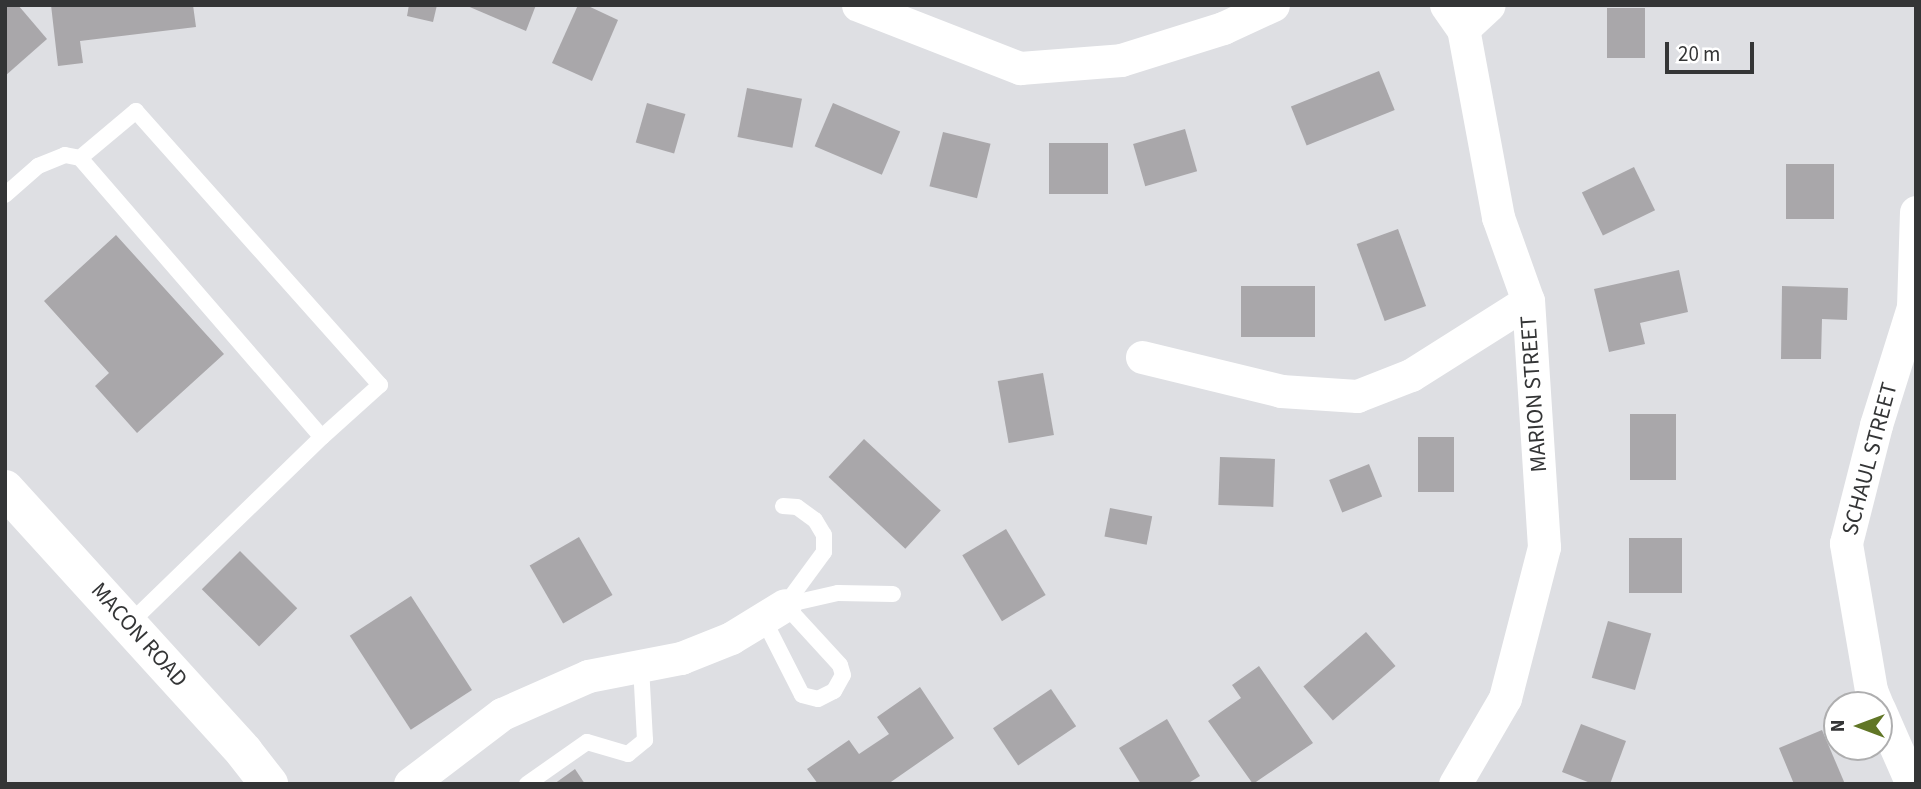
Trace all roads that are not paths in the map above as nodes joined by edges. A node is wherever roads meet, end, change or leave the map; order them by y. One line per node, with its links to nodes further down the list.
1 (1273, 5): 3 (street)
2 (1489, 5): 4 (street, MARION STREET)
3 (870, 9)
4 (1454, 17): 8 (street, MARION STREET)
5 (80, 158): 6 (lane); 10 (lane); 10 (lane)
6 (5, 195)
7 (1916, 212): 17 (street, SCHAUL STREET)
8 (1528, 301): 9 (street); 22 (street, MARION STREET)
9 (1142, 357)
10 (322, 437): 15 (lane)
11 (5, 489): 15 (main road, MACON ROAD)
12 (783, 506): 14 (lane)
13 (893, 594): 14 (lane)
14 (774, 611): 14 (lane); 16 (street)
15 (129, 624): 19 (main road, MACON ROAD)
16 (641, 665): 20 (street); 21 (lane)
17 (1871, 691)
18 (1893, 741): 23 (street, SCHAUL STREET)
19 (269, 784)
20 (410, 784)
21 (527, 784)
22 (1455, 784)
23 (1912, 784)

